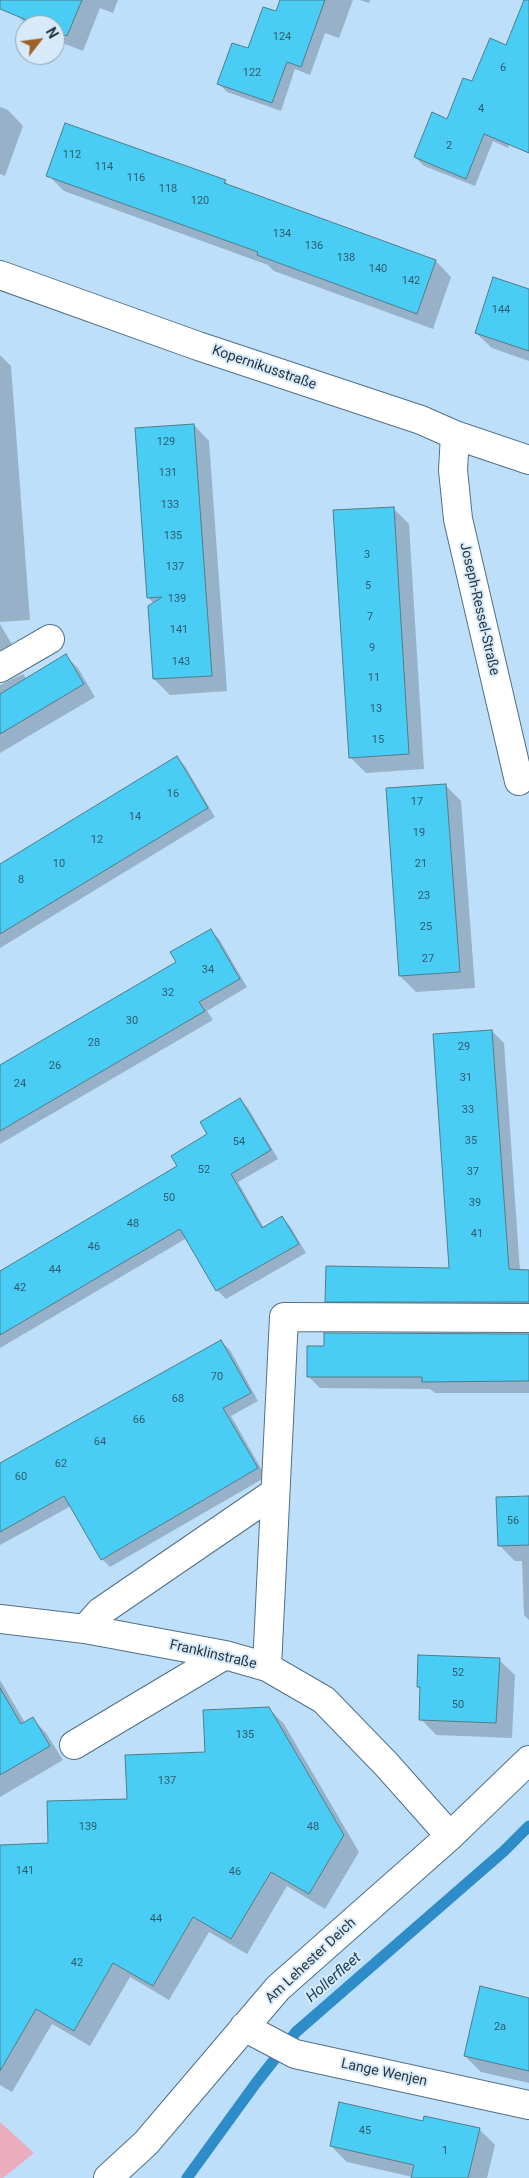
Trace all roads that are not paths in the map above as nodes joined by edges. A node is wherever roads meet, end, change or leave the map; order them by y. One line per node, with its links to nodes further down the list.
1 (0, 275): 2 (street, Kopernikusstraße)
2 (455, 435): 3 (street, Kopernikusstraße); 6 (street, Joseph-Ressel-Straße)
3 (529, 460)
4 (50, 639): 5 (street)
5 (0, 668)
6 (519, 781)
7 (529, 1318): 8 (street)
8 (274, 1493): 10 (street); 12 (street)
9 (0, 1618): 10 (street, Franklinstraße)
10 (85, 1629): 11 (street, Franklinstraße)
11 (225, 1655): 12 (street, Franklinstraße); 13 (street)
12 (266, 1667): 15 (street, Franklinstraße)
13 (74, 1745)
14 (529, 1760): 15 (street, Am Lehester Deich)
15 (450, 1836): 16 (street, Am Lehester Deich)
16 (244, 2027): 17 (street, Lange Wenjen); 18 (street, Am Lehester Deich)
17 (529, 2105)
18 (108, 2178)

